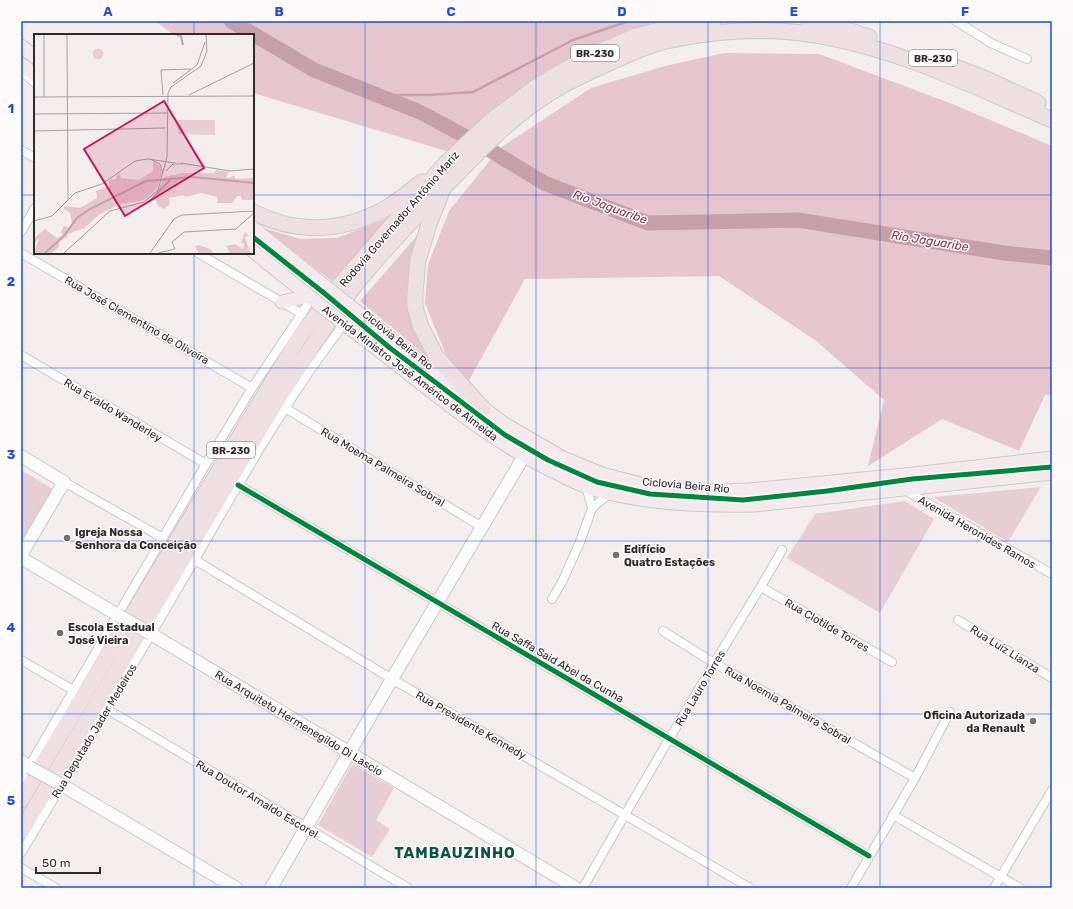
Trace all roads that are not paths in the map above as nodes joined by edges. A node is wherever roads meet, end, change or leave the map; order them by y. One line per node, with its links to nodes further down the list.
1 (714, 21): 13 (highway, Rodovia Governador Antônio Mariz / BR-230)
2 (808, 21): 11 (highway, BR-230)
3 (956, 21): 6 (street)
4 (21, 46): 5 (main road)
5 (34, 56)
6 (1027, 59)
7 (21, 64): 9 (main road)
8 (21, 71): 10 (street)
9 (34, 74)
10 (34, 82)
11 (1052, 109)
12 (1052, 120): 13 (highway, Rodovia Governador Antônio Mariz / BR-230)
13 (497, 125): 16 (highway, Rodovia Governador Antônio Mariz / BR-230); 17 (highway, Rodovia Governador Antônio Mariz / BR-230)
14 (21, 150): 15 (street)
15 (34, 157)
16 (445, 164): 19 (highway); 73 (highway, Rodovia Governador Antônio Mariz / BR-230)
17 (443, 188): 33 (highway); 77 (highway, Rodovia Governador Antônio Mariz / BR-230)
18 (34, 210): 21 (street)
19 (254, 212)
20 (254, 229): 33 (main road, Avenida Ministro José Américo de Almeida, bridge)
21 (21, 232)
22 (254, 252): 26 (main road, Avenida Ministro José Américo de Almeida)
23 (21, 253): 31 (street, Rua José Clementino de Oliveira)
24 (200, 254): 27 (street)
25 (247, 254): 26 (street)
26 (309, 298): 27 (main road); 28 (street); 29 (main road, Avenida Ministro José Américo de Almeida, bridge)
27 (282, 302): 28 (street)
28 (302, 314): 31 (street)
29 (342, 322): 32 (street, Rua Deputado Jader Medeiros); 35 (main road, Avenida Ministro José Américo de Almeida)
30 (21, 355): 37 (street, Rua Evaldo Wanderley)
31 (252, 388): 37 (street)
32 (284, 408): 40 (street, Rua Deputado Jader Medeiros); 45 (street, Rua Moema Palmeira Sobral)
33 (483, 409): 36 (main road, Avenida Ministro José Américo de Almeida)
34 (21, 456): 39 (street)
35 (524, 456): 41 (main road, Avenida Ministro José Américo de Almeida); 45 (street)
36 (1052, 458)
37 (206, 464): 46 (street)
38 (1052, 473): 42 (main road, Avenida Ministro José Américo de Almeida)
39 (64, 482): 46 (street); 48 (street)
40 (238, 485): 49 (street, Rua Deputado Jader Medeiros); 53 (street, Rua Saffa Said Abel da Cunha)
41 (586, 486): 43 (main road, Avenida Ministro José Américo de Almeida); 44 (street)
42 (903, 489): 43 (main road, Avenida Ministro José Américo de Almeida); 50 (street, Avenida Heronides Ramos)
43 (610, 493): 44 (street)
44 (592, 508): 52 (street)
45 (482, 527): 53 (street)
46 (163, 538): 54 (street)
47 (782, 550): 51 (street, Rua Lauro Torres)
48 (21, 556): 54 (street, Rua Arquiteto Hermenegildo Di Lascio)
49 (195, 560): 57 (street, Rua Deputado Jader Medeiros); 62 (street, Rua Presidente Kennedy)
50 (1052, 574)
51 (762, 587): 59 (street, Rua Clotilde Torres); 60 (street, Rua Lauro Torres)
52 (552, 600)
53 (438, 603): 62 (street); 66 (street, Rua Saffa Said Abel da Cunha)
54 (118, 615): 57 (street, Rua Arquiteto Hermenegildo Di Lascio, bridge); 63 (street)
55 (958, 620): 61 (street, Rua Luiz Lianza)
56 (663, 631): 60 (street, Rua Noemia Palmeira Sobral)
57 (151, 634): 64 (street, Rua Deputado Jader Medeiros); 67 (street, Rua Arquiteto Hermenegildo Di Lascio)
58 (21, 660): 63 (street)
59 (892, 662)
60 (714, 663): 66 (street, Rua Lauro Torres); 69 (street, Rua Noemia Palmeira Sobral)
61 (1052, 678)
62 (392, 679): 67 (street); 74 (street, Rua Presidente Kennedy)
63 (73, 690): 68 (street)
64 (107, 709): 71 (street, Rua Deputado Jader Medeiros); 76 (street, Rua Doutor Arnaldo Escorel)
65 (950, 712): 69 (street)
66 (670, 739): 74 (street, Rua Lauro Torres); 79 (street, Rua Saffa Said Abel da Cunha)
67 (349, 753): 76 (street); 86 (street, Rua Arquiteto Hermenegildo Di Lascio)
68 (25, 764): 70 (street); 71 (street, bridge)
69 (915, 778): 75 (street)
70 (21, 780)
71 (62, 785): 78 (street, Rua Deputado Jader Medeiros); 83 (street)
72 (1052, 790): 81 (street)
73 (21, 800)
74 (624, 814): 87 (street, Rua Lauro Torres); 88 (street, Rua Presidente Kennedy)
75 (893, 815): 79 (street); 81 (street)
76 (305, 827): 84 (street); 85 (street, Rua Doutor Arnaldo Escorel)
77 (21, 831)
78 (21, 853)
79 (869, 856): 89 (street)
80 (21, 868): 82 (street)
81 (1000, 877): 90 (street); 91 (street)
82 (56, 888)
83 (236, 888)
84 (271, 888)
85 (408, 888)
86 (576, 888)
87 (583, 888)
88 (750, 888)
89 (851, 888)
90 (994, 888)
91 (1020, 888)

